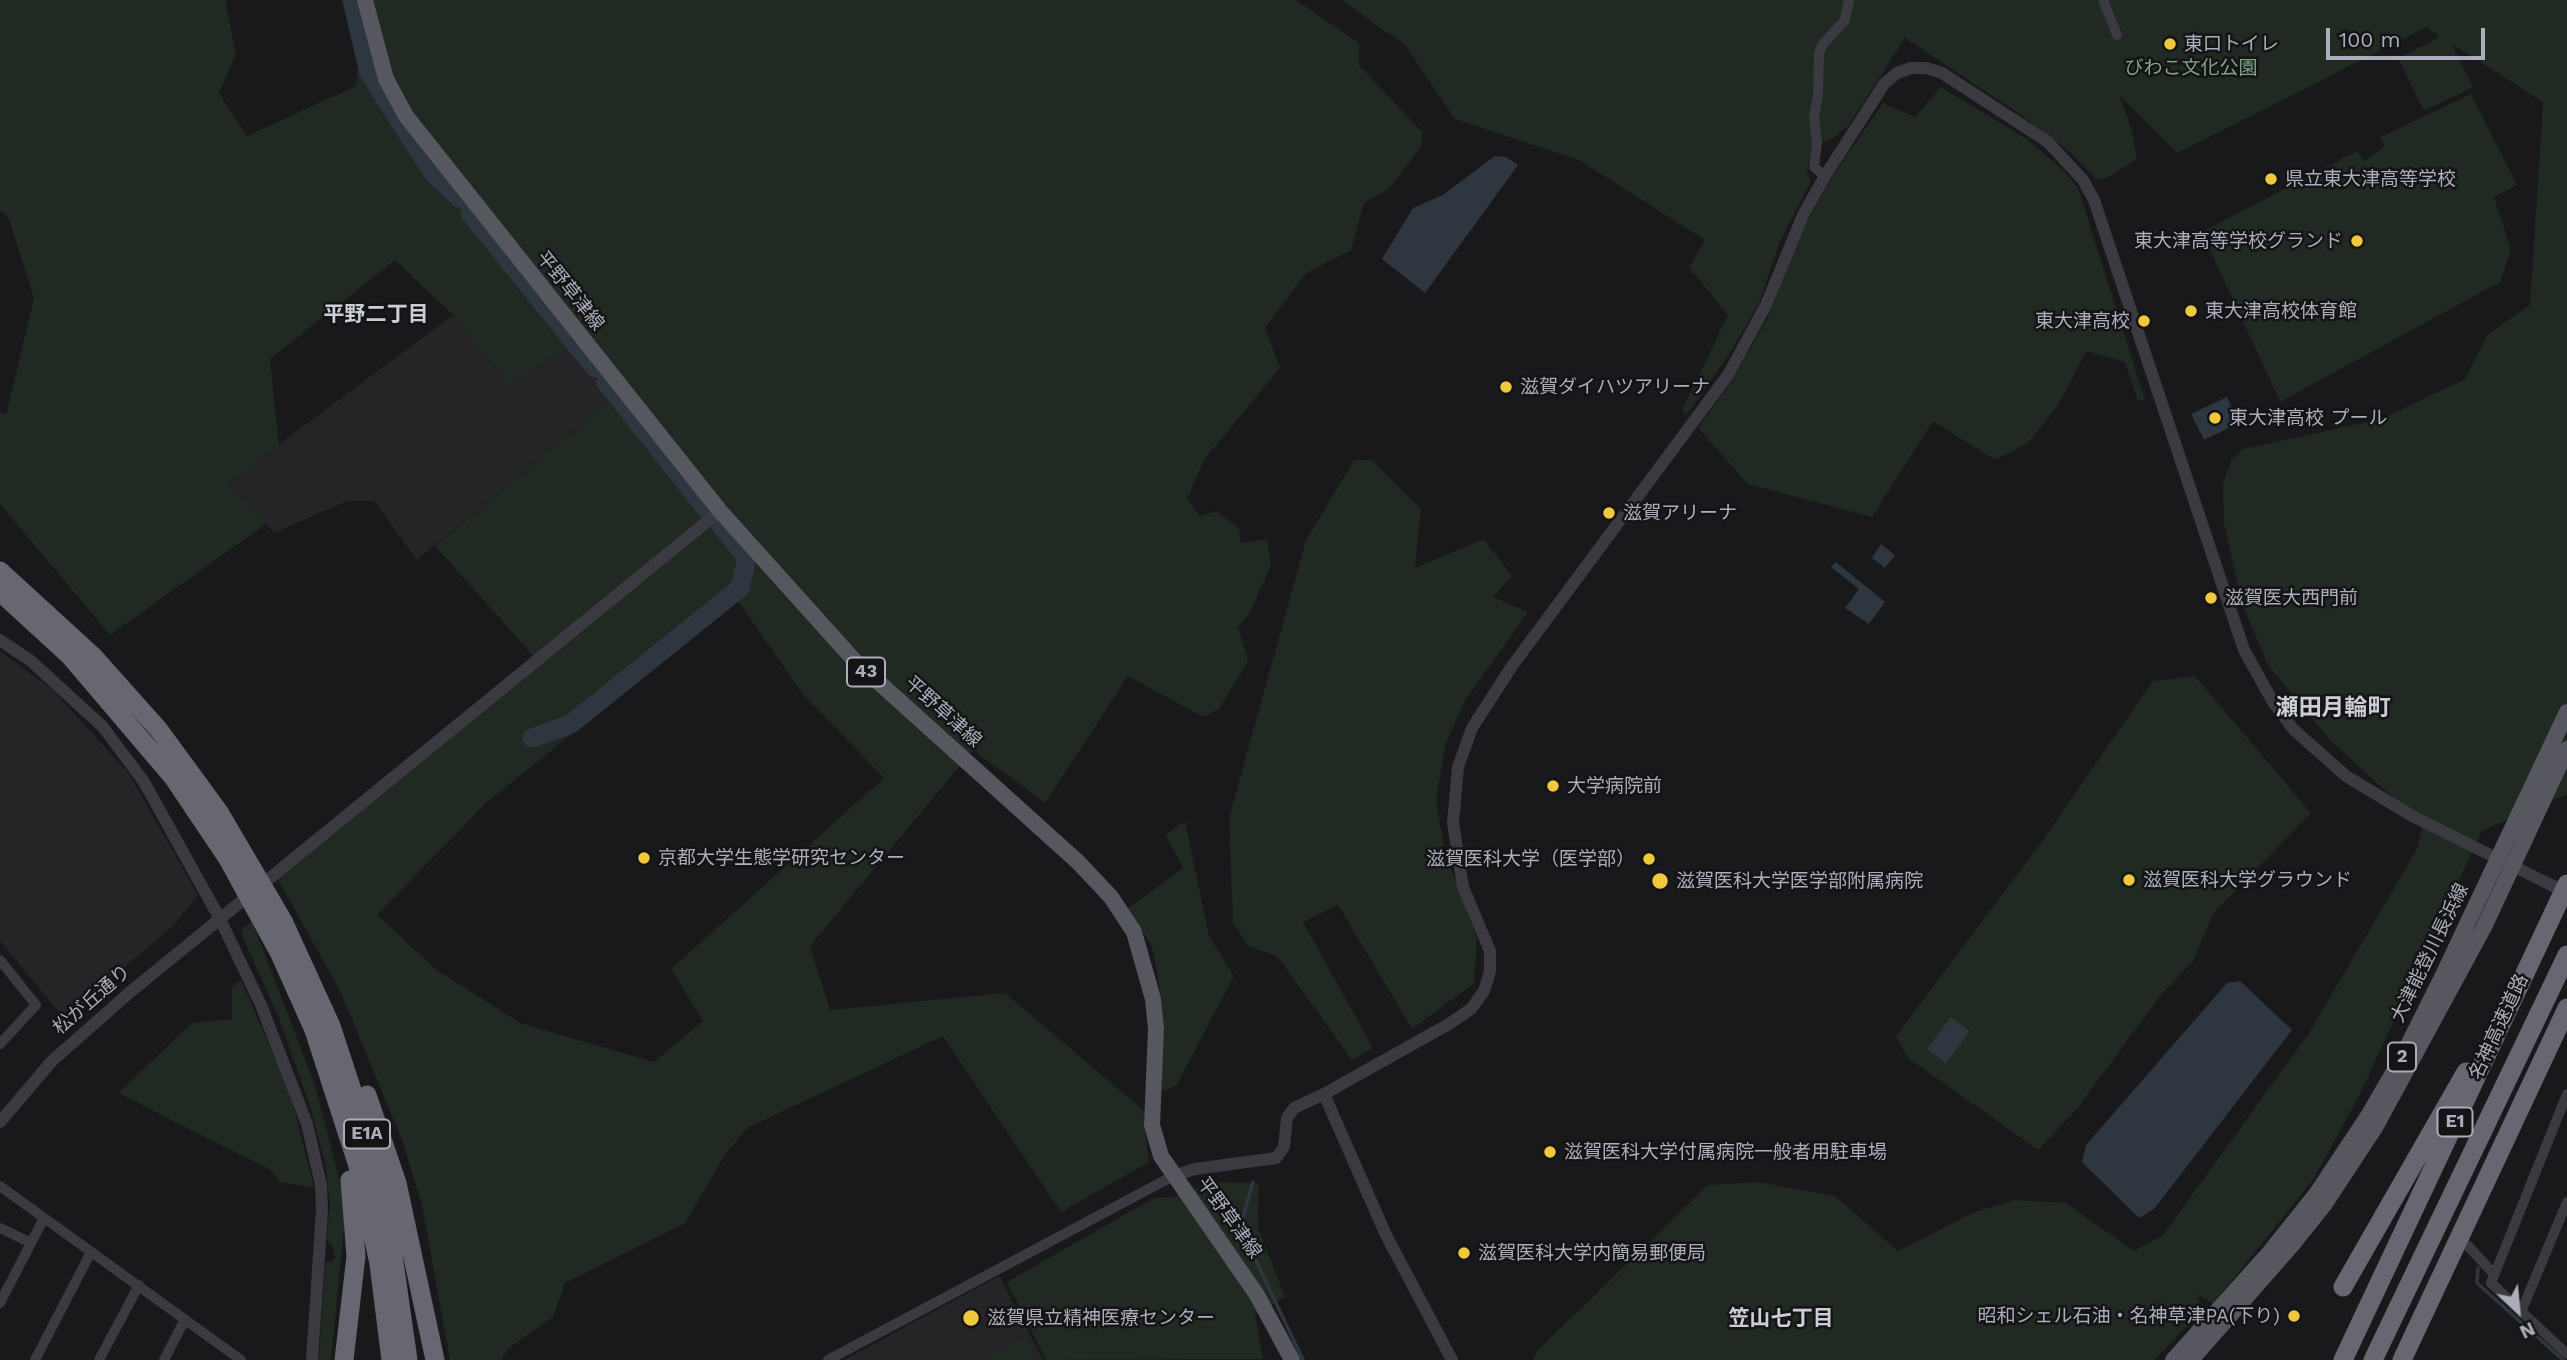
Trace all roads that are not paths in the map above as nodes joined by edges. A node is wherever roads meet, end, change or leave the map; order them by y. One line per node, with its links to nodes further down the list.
1 (365, 0): 6 (main road, 平野草津線 / 43)
2 (1849, 0): 5 (street)
3 (2103, 0): 4 (street)
4 (2117, 35)
5 (1825, 176): 13 (street); 23 (street)
6 (720, 511): 16 (street, 松が丘通り); 26 (main road, 平野草津線 / 43)
7 (0, 571): 12 (highway, E1A)
8 (0, 593): 12 (highway, E1A)
9 (0, 640): 16 (street)
10 (2567, 712): 13 (main road, 大津能登川長浜線 / 2)
11 (2567, 750): 13 (main road, 大津能登川長浜線 / 2)
12 (235, 855): 17 (highway, E1A)
13 (2506, 861): 15 (street); 53 (main road, 大津能登川長浜線 / 2); 54 (main road, 大津能登川長浜線 / 2)
14 (2567, 884): 19 (highway, 名神高速道路 / E1)
15 (2567, 893)
16 (220, 919): 25 (street, 松が丘通り); 45 (street)
17 (275, 925): 46 (highway); 47 (highway, E1A); 48 (highway, E1A); 49 (highway)
18 (2567, 955): 56 (highway, 名神高速道路 / E1)
19 (2532, 958): 36 (highway); 55 (highway, 名神高速道路 / E1)
20 (0, 960): 22 (street)
21 (2567, 1008): 57 (highway)
22 (0, 1044)
23 (1324, 1094): 26 (street); 52 (street)
24 (2567, 1094): 34 (street)
25 (0, 1122)
26 (1173, 1176): 50 (street); 51 (main road, 平野草津線 / 43)
27 (0, 1186): 29 (street)
28 (2566, 1208): 38 (street)
29 (44, 1218): 31 (street); 33 (street)
30 (0, 1228): 31 (street)
31 (31, 1243): 37 (street)
32 (2467, 1245): 34 (street)
33 (91, 1252): 35 (street); 42 (street)
34 (2494, 1274): 38 (street)
35 (138, 1285): 39 (street); 43 (street)
36 (2343, 1287)
37 (0, 1303)
38 (2521, 1312): 40 (street)
39 (186, 1319): 41 (street); 44 (street)
40 (2567, 1354)
41 (234, 1358)
42 (34, 1360)
43 (99, 1360)
44 (164, 1360)
45 (312, 1360)
46 (344, 1360)
47 (391, 1360)
48 (408, 1360)
49 (435, 1360)
50 (828, 1360)
51 (1292, 1360)
52 (1452, 1360)
53 (2173, 1360)
54 (2191, 1360)
55 (2343, 1360)
56 (2373, 1360)
57 (2402, 1360)

